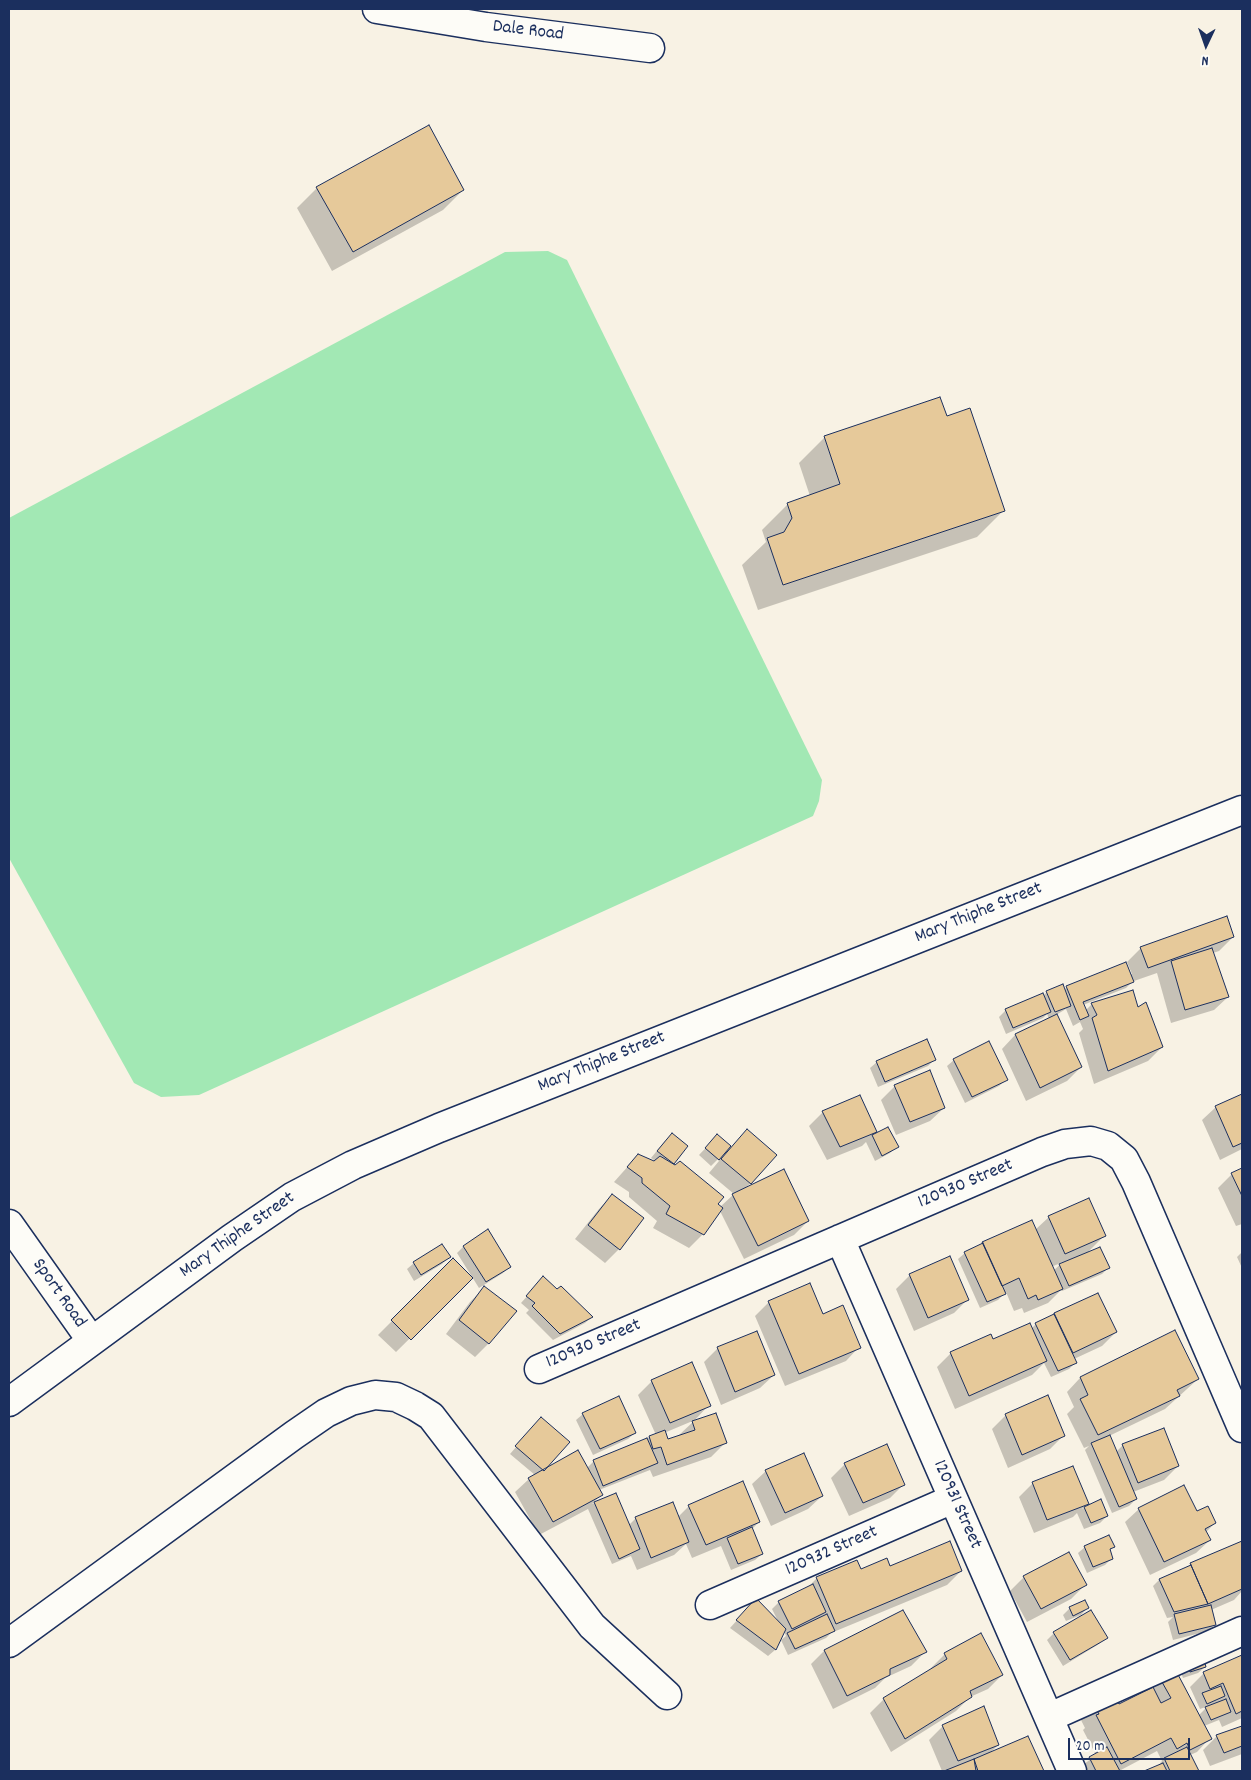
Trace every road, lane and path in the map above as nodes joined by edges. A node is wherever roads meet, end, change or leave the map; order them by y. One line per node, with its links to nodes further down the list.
1 (386, 10): 2 (street, Dale Road)
2 (650, 48)
3 (1242, 810): 6 (street, Mary Thiphe Street)
4 (9, 1224): 6 (street, Sport Road)
5 (840, 1239): 7 (street, 120930 Street); 9 (street, 120930 Street); 10 (street, 120931 Street)
6 (91, 1340): 8 (street, Mary Thiphe Street)
7 (539, 1369)
8 (9, 1402)
9 (1242, 1428)
10 (953, 1499): 11 (street, 120932 Street); 15 (street, 120931 Street)
11 (710, 1605)
12 (1242, 1631): 15 (street)
13 (9, 1643): 14 (street)
14 (667, 1695)
15 (1050, 1717): 16 (street, 120931 Street)
16 (1072, 1771)

